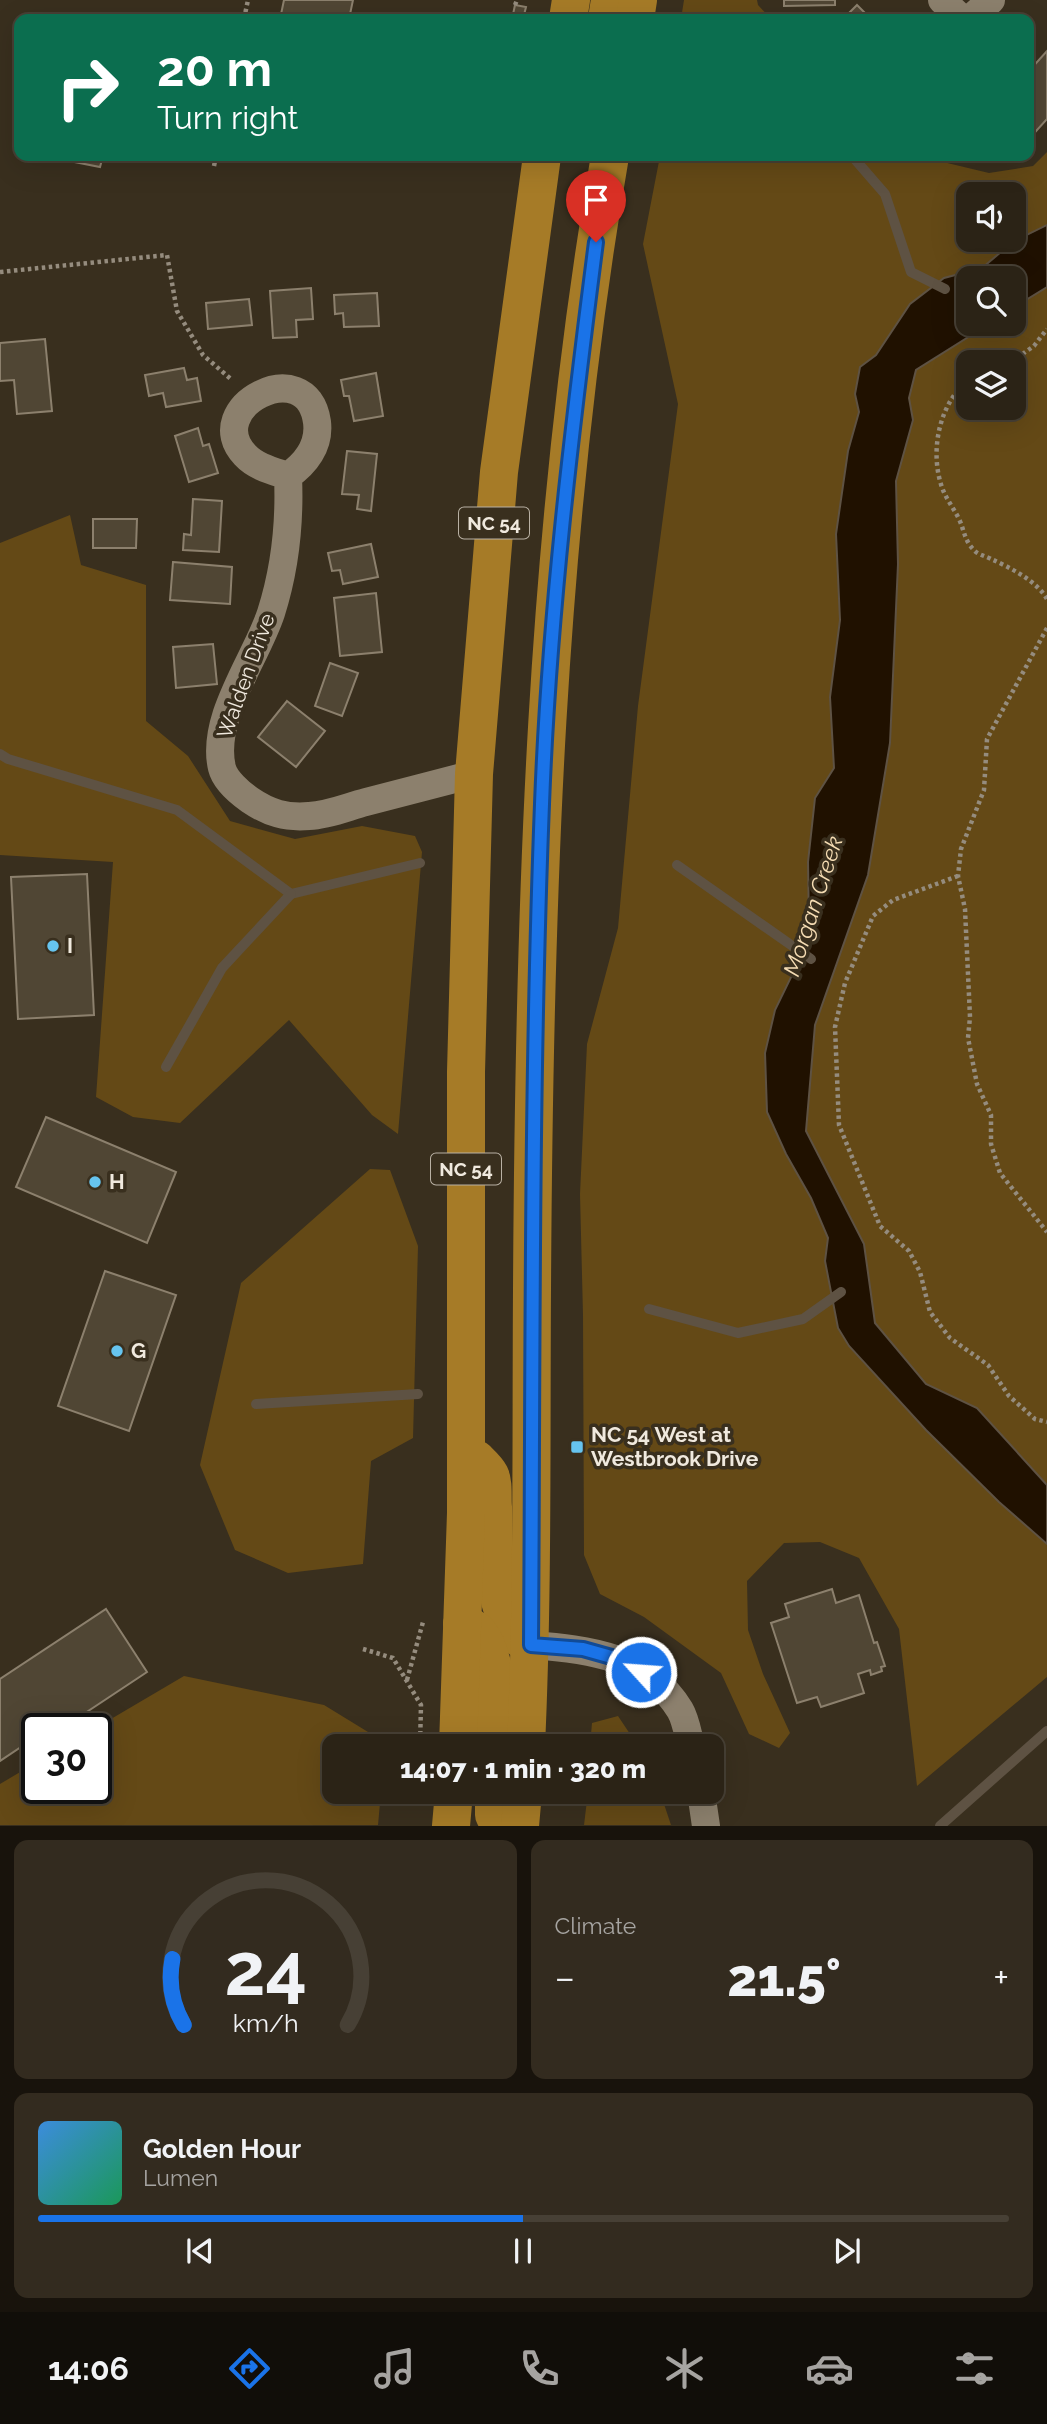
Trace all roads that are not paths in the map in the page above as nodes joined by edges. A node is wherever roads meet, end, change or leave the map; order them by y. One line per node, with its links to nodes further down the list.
1 (942, 0): 3 (street)
2 (991, 0): 4 (street)
3 (957, 14)
4 (976, 14)
5 (541, 161): 10 (highway, NC 54)
6 (584, 161): 8 (highway)
7 (609, 161): 8 (highway)
8 (585, 323): 13 (highway)
9 (288, 476): 9 (street); 10 (street, Walden Drive)
10 (474, 774): 11 (highway, NC 54)
11 (466, 1446): 12 (highway, NC 54); 13 (highway)
12 (462, 1624): 14 (highway, NC 54); 15 (highway)
13 (531, 1645): 16 (highway); 17 (street)
14 (458, 1734)
15 (495, 1734)
16 (527, 1734)
17 (687, 1734)
18 (453, 1804): 22 (highway)
19 (494, 1804): 23 (highway)
20 (522, 1804): 24 (highway)
21 (703, 1804): 25 (street)
22 (451, 1825)
23 (501, 1825)
24 (520, 1825)
25 (706, 1825)

